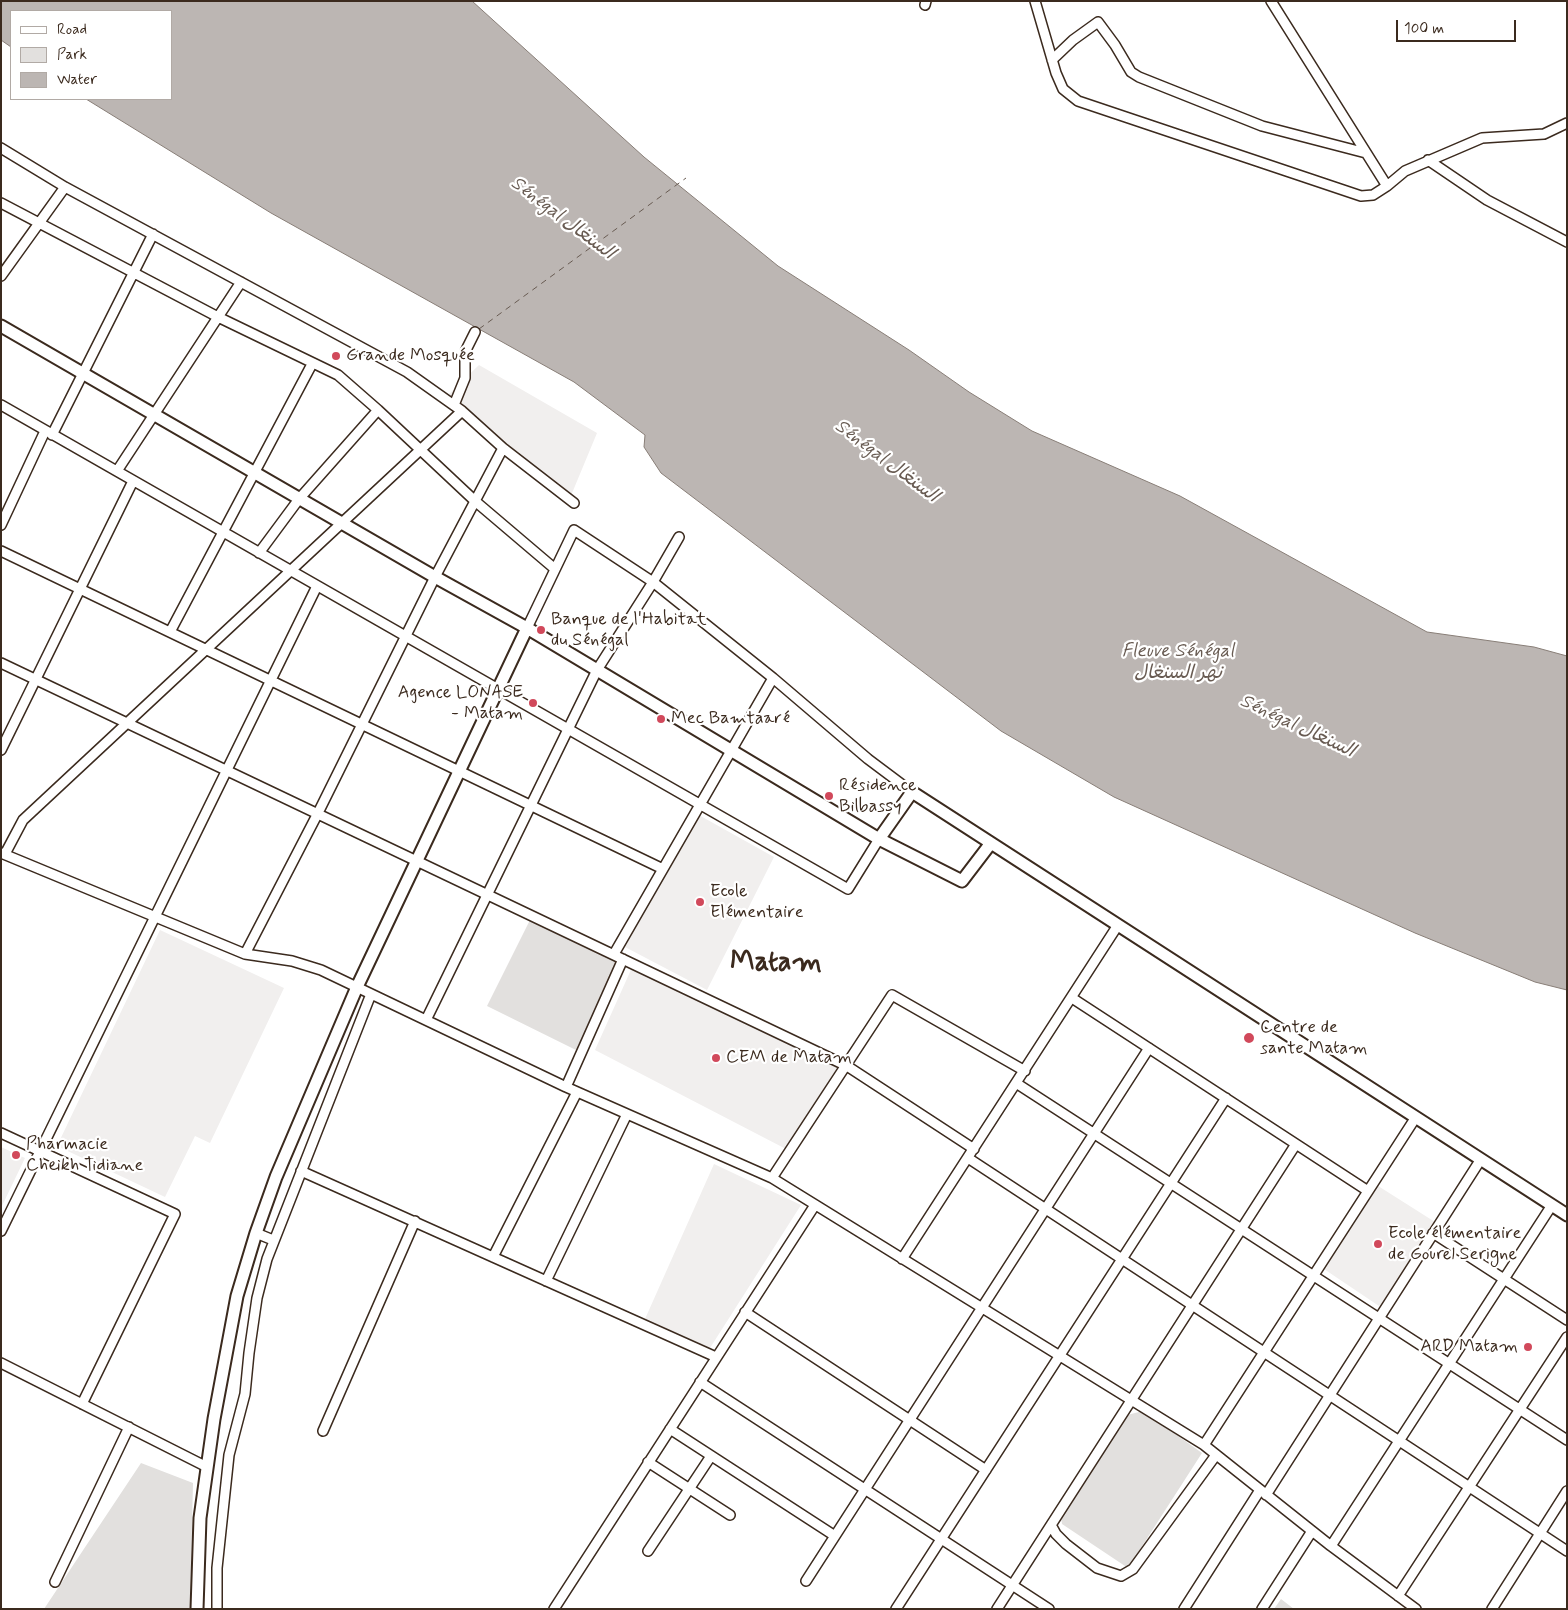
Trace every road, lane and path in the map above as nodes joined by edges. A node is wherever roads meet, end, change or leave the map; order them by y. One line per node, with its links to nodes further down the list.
1 (1036, 1): 3 (street)
2 (1271, 1): 6 (street)
3 (1052, 60): 6 (street); 8 (street)
4 (1567, 123): 7 (street)
5 (1, 148): 9 (street)
6 (1366, 153): 8 (street)
7 (1428, 160): 8 (street); 13 (street)
8 (1387, 186)
9 (65, 187): 11 (street); 12 (street)
10 (1, 203): 11 (street)
11 (38, 223): 14 (street); 15 (street)
12 (153, 234): 14 (street); 16 (street)
13 (1566, 239)
14 (134, 273): 17 (street); 21 (street)
15 (1, 276)
16 (241, 282): 17 (street); 23 (street)
17 (218, 317): 20 (street); 26 (street)
18 (1, 326): 21 (main road)
19 (475, 332): 23 (street)
20 (312, 364): 24 (street); 31 (street)
21 (83, 374): 26 (main road); 27 (street)
22 (1, 405): 27 (street)
23 (454, 405): 25 (street)
24 (378, 410): 29 (street); 33 (street)
25 (462, 411): 28 (street); 29 (street)
26 (154, 414): 30 (street); 31 (main road)
27 (49, 433): 30 (street); 37 (street)
28 (503, 448): 34 (street); 35 (street)
29 (421, 450): 34 (street); 36 (street)
30 (116, 471): 32 (street)
31 (254, 472): 33 (main road); 38 (street)
32 (133, 481): 38 (street); 47 (street)
33 (300, 499): 36 (main road); 41 (street)
34 (475, 501): 42 (street); 44 (street)
35 (574, 503)
36 (342, 524): 43 (street); 44 (main road)
37 (1, 526)
38 (222, 532): 41 (street); 49 (street)
39 (679, 537): 45 (street)
40 (1, 551): 47 (street)
41 (259, 553): 43 (street)
42 (555, 569): 45 (street); 48 (street)
43 (290, 571): 46 (street); 51 (street)
44 (435, 577): 48 (main road); 50 (street)
45 (653, 582): 53 (street); 54 (street)
46 (316, 586): 50 (street); 56 (street)
47 (80, 588): 49 (street); 55 (street)
48 (527, 628): 53 (main road); 57 (main road)
49 (170, 632): 51 (street)
50 (405, 637): 57 (street); 59 (street)
51 (207, 650): 56 (street); 58 (street)
52 (1, 662): 55 (street)
53 (596, 670): 60 (street); 62 (main road)
54 (772, 678): 62 (street); 65 (street)
55 (36, 679): 58 (street); 61 (street)
56 (269, 680): 59 (street); 63 (street)
57 (497, 689): 60 (street); 64 (main road)
58 (128, 722): 63 (street); 71 (street)
59 (362, 724): 64 (street); 68 (street)
60 (567, 729): 66 (street); 67 (street)
61 (1, 750)
62 (730, 751): 67 (street); 69 (main road)
63 (226, 770): 68 (street); 75 (street)
64 (459, 771): 66 (street); 72 (main road)
65 (912, 792): 69 (main road); 70 (main road)
66 (530, 805): 73 (street); 74 (street)
67 (700, 805): 69 (street); 73 (street)
68 (318, 813): 72 (street); 77 (street)
69 (879, 839): 70 (main road)
70 (991, 843): 76 (main road)
71 (3, 854): 75 (street)
72 (417, 860): 74 (street); 79 (main road)
73 (663, 869): 78 (street)
74 (487, 894): 78 (street); 82 (street)
75 (154, 917): 77 (street); 96 (street)
76 (1118, 926): 81 (street); 91 (main road)
77 (244, 954): 79 (street)
78 (619, 956): 84 (street); 87 (street)
79 (358, 987): 80 (street); 110 (main road)
80 (371, 994): 82 (street); 99 (street)
81 (1072, 998): 83 (street); 85 (street)
82 (426, 1020): 87 (street)
83 (1150, 1048): 89 (street); 93 (street)
84 (848, 1066): 85 (street); 95 (street); 100 (street)
85 (1024, 1071): 86 (street)
86 (1016, 1083): 93 (street); 95 (street)
87 (566, 1087): 88 (street)
88 (577, 1092): 90 (street); 113 (street)
89 (1226, 1098): 94 (street); 101 (street)
90 (627, 1114): 100 (street); 118 (street)
91 (1416, 1117): 98 (main road); 102 (street)
92 (1, 1133): 96 (street)
93 (1094, 1134): 101 (street); 105 (street)
94 (1296, 1144): 102 (street); 108 (street)
95 (974, 1149): 97 (street)
96 (40, 1151): 109 (street); 133 (street)
97 (968, 1158): 105 (street); 114 (street)
98 (1481, 1159): 104 (main road); 111 (street)
99 (301, 1171): 107 (street); 112 (street)
100 (772, 1178): 103 (street)
101 (1171, 1184): 108 (street); 115 (street)
102 (1368, 1191): 116 (street)
103 (815, 1205): 114 (street); 121 (street)
104 (1552, 1205): 106 (main road); 117 (street)
105 (1046, 1209): 115 (street); 120 (street)
106 (1567, 1214)
107 (414, 1221): 113 (street); 138 (street)
108 (1241, 1229): 116 (street); 119 (street)
109 (1, 1231)
110 (256, 1233): 112 (street); 145 (main road)
111 (1433, 1233): 117 (street); 122 (street)
112 (273, 1240): 166 (street)
113 (493, 1257): 118 (street)
114 (902, 1259): 120 (street)
115 (1122, 1259): 119 (street); 126 (street)
116 (1313, 1276): 122 (street); 125 (street)
117 (1504, 1280): 123 (street); 129 (street)
118 (546, 1281): 127 (street)
119 (1192, 1305): 125 (street); 132 (street)
120 (982, 1308): 126 (street); 135 (street)
121 (746, 1312): 127 (street); 135 (street)
122 (1379, 1318): 129 (street); 131 (street)
123 (1567, 1320)
124 (1567, 1337): 134 (street)
125 (1264, 1352): 131 (street); 141 (street)
126 (1060, 1356): 132 (street); 146 (street)
127 (716, 1357): 130 (street)
128 (1, 1363): 133 (street)
129 (1450, 1364): 134 (street); 140 (street)
130 (700, 1382): 137 (street); 149 (street)
131 (1330, 1396): 140 (street); 151 (street)
132 (1132, 1399): 141 (street); 153 (street)
133 (82, 1404): 136 (street)
134 (1520, 1410): 139 (street); 147 (street)
135 (910, 1420): 146 (street); 149 (street)
136 (129, 1427): 145 (street); 162 (street)
137 (670, 1429): 143 (street); 144 (street)
138 (323, 1431)
139 (1567, 1440)
140 (1400, 1441): 147 (street); 158 (street)
141 (1204, 1445): 142 (street)
142 (1216, 1455): 151 (street); 153 (street)
143 (711, 1456): 148 (street); 156 (street)
144 (648, 1462): 148 (street); 167 (street)
145 (207, 1467): 165 (main road)
146 (986, 1470): 157 (street)
147 (1470, 1487): 155 (street); 164 (street)
148 (689, 1488): 152 (street); 159 (street)
149 (865, 1489): 156 (street); 157 (street)
150 (1567, 1491): 155 (street)
151 (1263, 1493): 154 (street); 171 (street)
152 (730, 1515)
153 (1051, 1525): 163 (street)
154 (1312, 1531): 158 (street); 172 (street)
155 (1540, 1533): 160 (street); 174 (street)
156 (834, 1536): 161 (street)
157 (941, 1539): 163 (street); 168 (street)
158 (1331, 1546): 164 (street)
159 (648, 1551)
160 (1567, 1551)
161 (806, 1581)
162 (55, 1582)
163 (1012, 1585): 169 (street); 170 (street)
164 (1398, 1596): 173 (street)
165 (197, 1609)
166 (217, 1609)
167 (554, 1609)
168 (896, 1609)
169 (996, 1609)
170 (1049, 1609)
171 (1184, 1609)
172 (1262, 1609)
173 (1416, 1609)
174 (1492, 1609)

